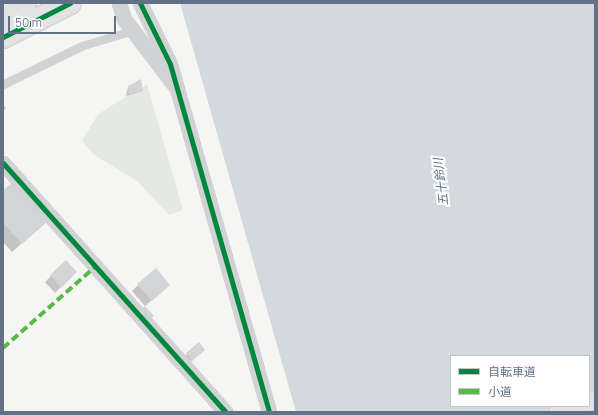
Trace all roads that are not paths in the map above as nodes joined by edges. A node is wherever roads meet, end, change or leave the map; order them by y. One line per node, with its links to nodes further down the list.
1 (25, 3): 5 (highway)
2 (70, 3): 7 (highway)
3 (120, 3): 6 (street)
4 (140, 3): 9 (street)
5 (3, 15)
6 (133, 31): 8 (lane); 9 (street)
7 (3, 37)
8 (3, 85)
9 (177, 89): 13 (street)
10 (3, 162): 12 (street)
11 (574, 407): 14 (main road)
12 (226, 412)
13 (269, 412)
14 (559, 412)

